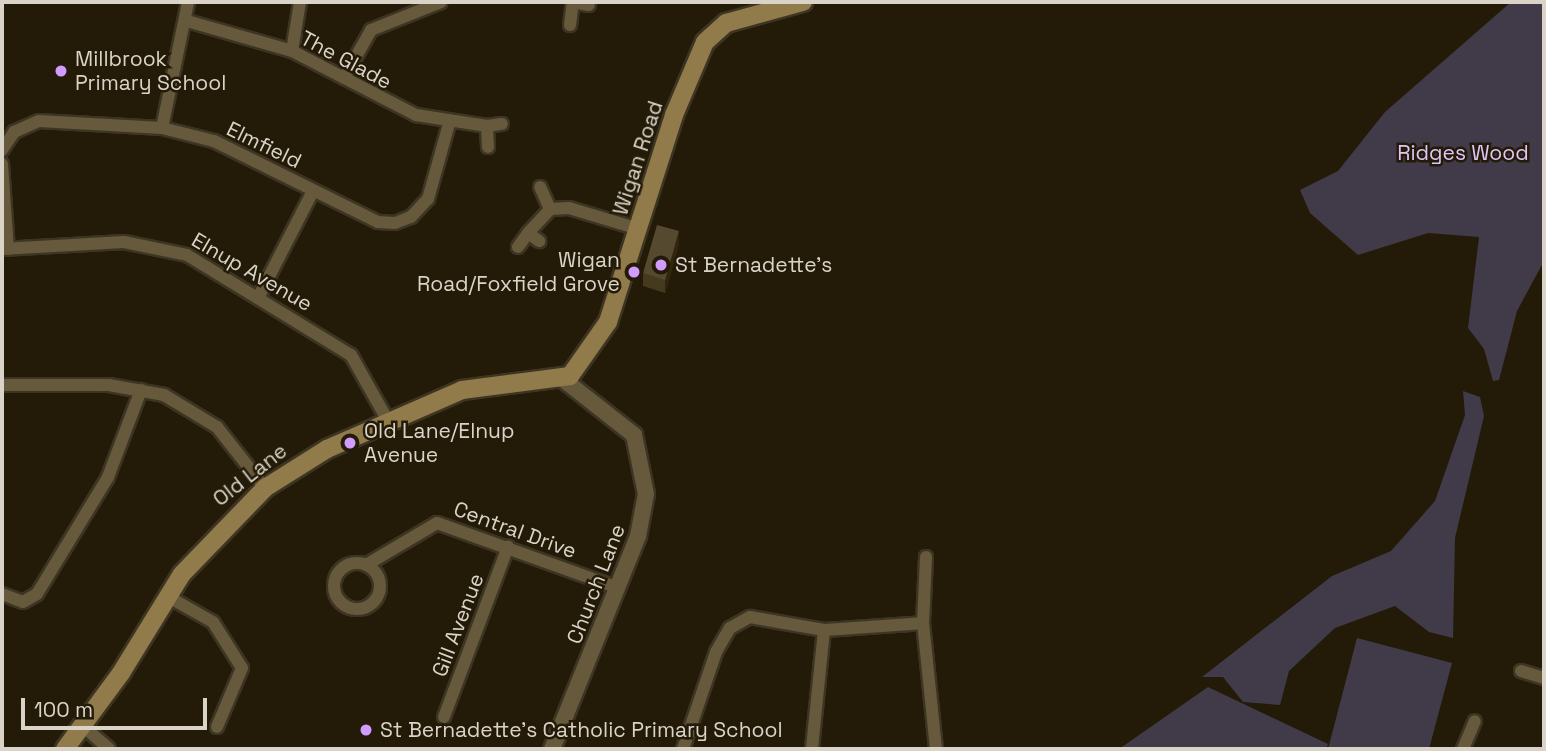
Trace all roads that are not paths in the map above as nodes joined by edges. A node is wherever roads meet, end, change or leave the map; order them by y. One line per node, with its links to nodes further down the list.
1 (188, 2): 7 (street)
2 (300, 2): 9 (street)
3 (441, 2): 10 (street)
4 (573, 2): 6 (street); 8 (street)
5 (803, 2): 21 (main road, Wigan Road)
6 (589, 5)
7 (187, 22): 9 (street, The Glade); 14 (street)
8 (570, 25)
9 (292, 51): 10 (street, The Glade)
10 (344, 78): 11 (street, The Glade)
11 (449, 124): 13 (street, The Glade); 19 (street, Elmfield)
12 (502, 124): 13 (street, The Glade)
13 (487, 126): 15 (street)
14 (162, 128): 16 (street, Elmfield); 19 (street, Elmfield)
15 (488, 147)
16 (2, 150)
17 (2, 164): 23 (street)
18 (540, 187): 20 (street)
19 (313, 191): 24 (street)
20 (550, 209): 21 (street); 22 (street)
21 (639, 229): 25 (main road, Wigan Road)
22 (517, 247)
23 (5, 249): 24 (street, Elnup Avenue)
24 (258, 298): 28 (street, Elnup Avenue)
25 (565, 380): 28 (main road, Old Lane); 33 (street, Church Lane)
26 (2, 385): 27 (street)
27 (141, 390): 29 (street); 34 (street)
28 (388, 421): 29 (main road, Old Lane)
29 (264, 488): 35 (main road, Old Lane)
30 (508, 547): 32 (street, Central Drive); 33 (street, Central Drive); 40 (street, Gill Avenue)
31 (926, 557): 36 (street)
32 (366, 565)
33 (619, 588): 46 (street, Church Lane)
34 (2, 594)
35 (167, 596): 42 (main road, Old Lane); 43 (street)
36 (923, 623): 37 (street); 49 (street)
37 (824, 630): 47 (street); 48 (street)
38 (1521, 671): 39 (street)
39 (1544, 678)
40 (444, 717)
41 (1475, 721): 50 (street)
42 (84, 727): 44 (main road, Old Lane); 45 (street)
43 (216, 727)
44 (65, 749)
45 (109, 749)
46 (552, 749)
47 (683, 749)
48 (812, 749)
49 (936, 749)
50 (1463, 749)

